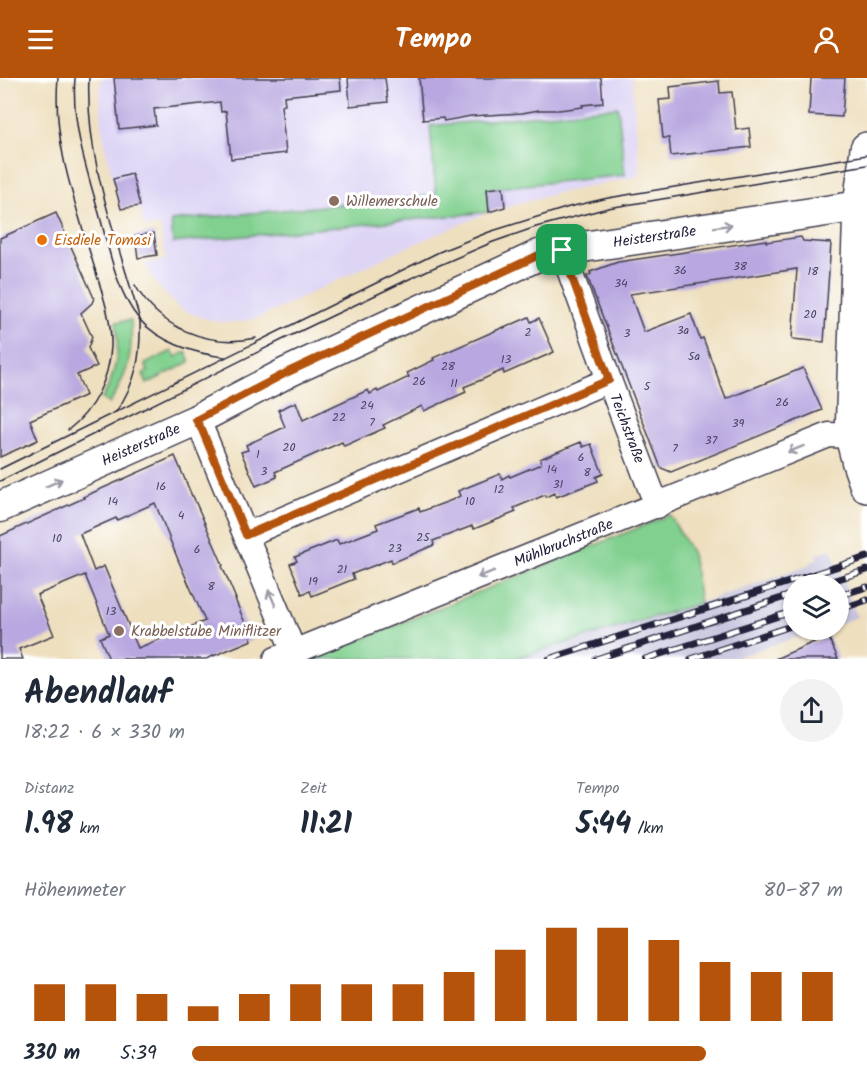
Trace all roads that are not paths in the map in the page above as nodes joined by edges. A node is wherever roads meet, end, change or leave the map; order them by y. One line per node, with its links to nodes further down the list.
1 (867, 148): 2 (main road)
2 (860, 206): 3 (street, Heisterstraße, one-way to 2); 6 (main road)
3 (562, 250): 4 (street, Teichstraße); 5 (street, Heisterstraße)
4 (609, 380): 8 (street, Teichstraße); 10 (street)
5 (196, 420): 9 (street, Heisterstraße, one-way to 5); 10 (street)
6 (852, 436): 7 (main road); 8 (street, Mühlbruchstraße, one-way to 8)
7 (867, 486)
8 (657, 506): 11 (street, Mühlbruchstraße, one-way to 11)
9 (0, 507)
10 (246, 535): 11 (street, one-way to 10)
11 (285, 655)

